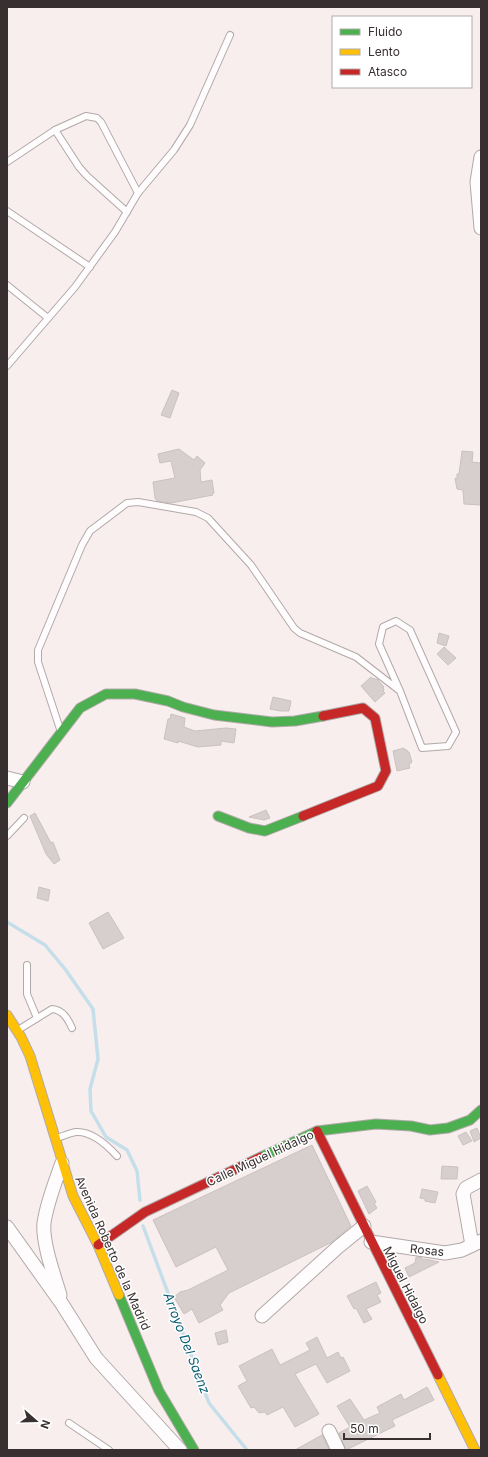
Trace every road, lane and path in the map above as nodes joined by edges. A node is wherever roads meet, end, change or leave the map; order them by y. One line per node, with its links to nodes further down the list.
1 (230, 35): 5 (lane)
2 (55, 130): 4 (lane); 5 (lane); 7 (lane)
3 (481, 157): 8 (street)
4 (7, 162)
5 (138, 193): 7 (lane)
6 (7, 211): 9 (lane)
7 (127, 212): 9 (lane)
8 (481, 228)
9 (90, 267): 11 (lane)
10 (7, 285): 11 (lane)
11 (48, 318): 12 (lane)
12 (9, 358): 13 (lane)
13 (7, 366)
14 (400, 691): 14 (lane); 15 (lane)
15 (61, 732): 17 (street); 19 (street)
16 (7, 778): 17 (street)
17 (23, 782): 18 (street)
18 (7, 803)
19 (218, 816)
20 (24, 818): 21 (lane)
21 (7, 836)
22 (27, 965): 24 (lane)
23 (7, 1015): 26 (street, Avenida Roberto de la Madrid)
24 (37, 1018): 25 (lane); 26 (lane)
25 (72, 1028)
26 (17, 1030): 29 (street, Avenida Roberto de la Madrid)
27 (481, 1110): 28 (street, Calle Miguel Hidalgo)
28 (317, 1131): 33 (street, Miguel Hidalgo); 37 (street, Calle Miguel Hidalgo)
29 (56, 1139): 30 (lane); 31 (street, Avenida Roberto de la Madrid)
30 (117, 1156)
31 (62, 1163): 37 (street, Avenida Roberto de la Madrid); 38 (street)
32 (481, 1180): 36 (street)
33 (364, 1226): 35 (street, Miguel Hidalgo); 39 (street)
34 (7, 1228): 38 (street)
35 (371, 1242): 36 (street, Rosas); 46 (street, Miguel Hidalgo)
36 (477, 1243)
37 (98, 1245): 44 (street, Avenida Roberto de la Madrid)
38 (62, 1304): 43 (street)
39 (262, 1316)
40 (69, 1424): 42 (lane)
41 (329, 1431): 45 (street)
42 (109, 1450)
43 (180, 1450)
44 (194, 1450)
45 (338, 1450)
46 (475, 1450)

